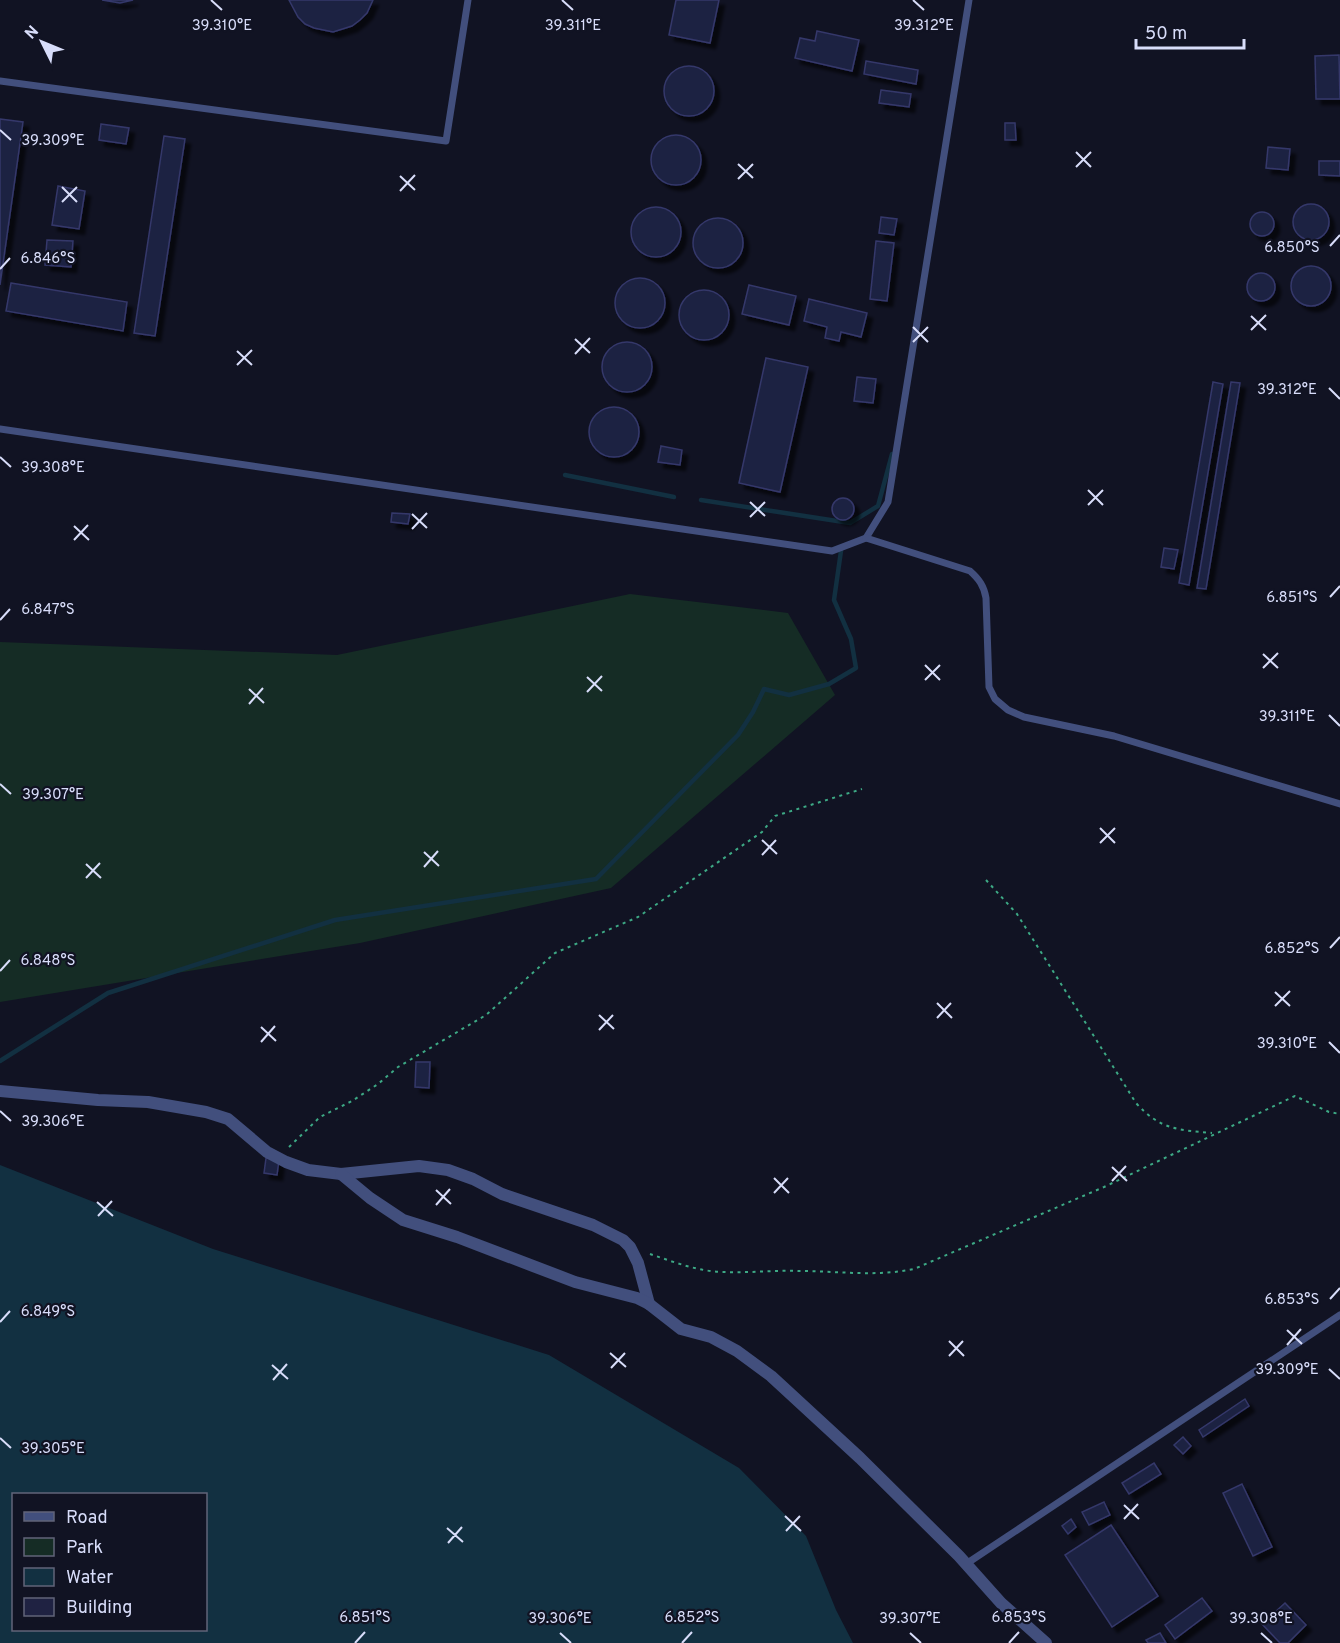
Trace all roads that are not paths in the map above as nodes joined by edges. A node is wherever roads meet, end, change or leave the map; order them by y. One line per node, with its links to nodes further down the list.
1 (468, 0): 3 (lane)
2 (969, 0): 5 (lane)
3 (0, 81)
4 (0, 429): 5 (lane)
5 (866, 538): 6 (lane)
6 (1340, 804)
7 (0, 1091): 8 (street)
8 (341, 1174): 9 (street); 9 (street)
9 (649, 1304): 11 (street)
10 (1340, 1315): 11 (lane)
11 (966, 1564): 12 (street)
12 (1046, 1643)

